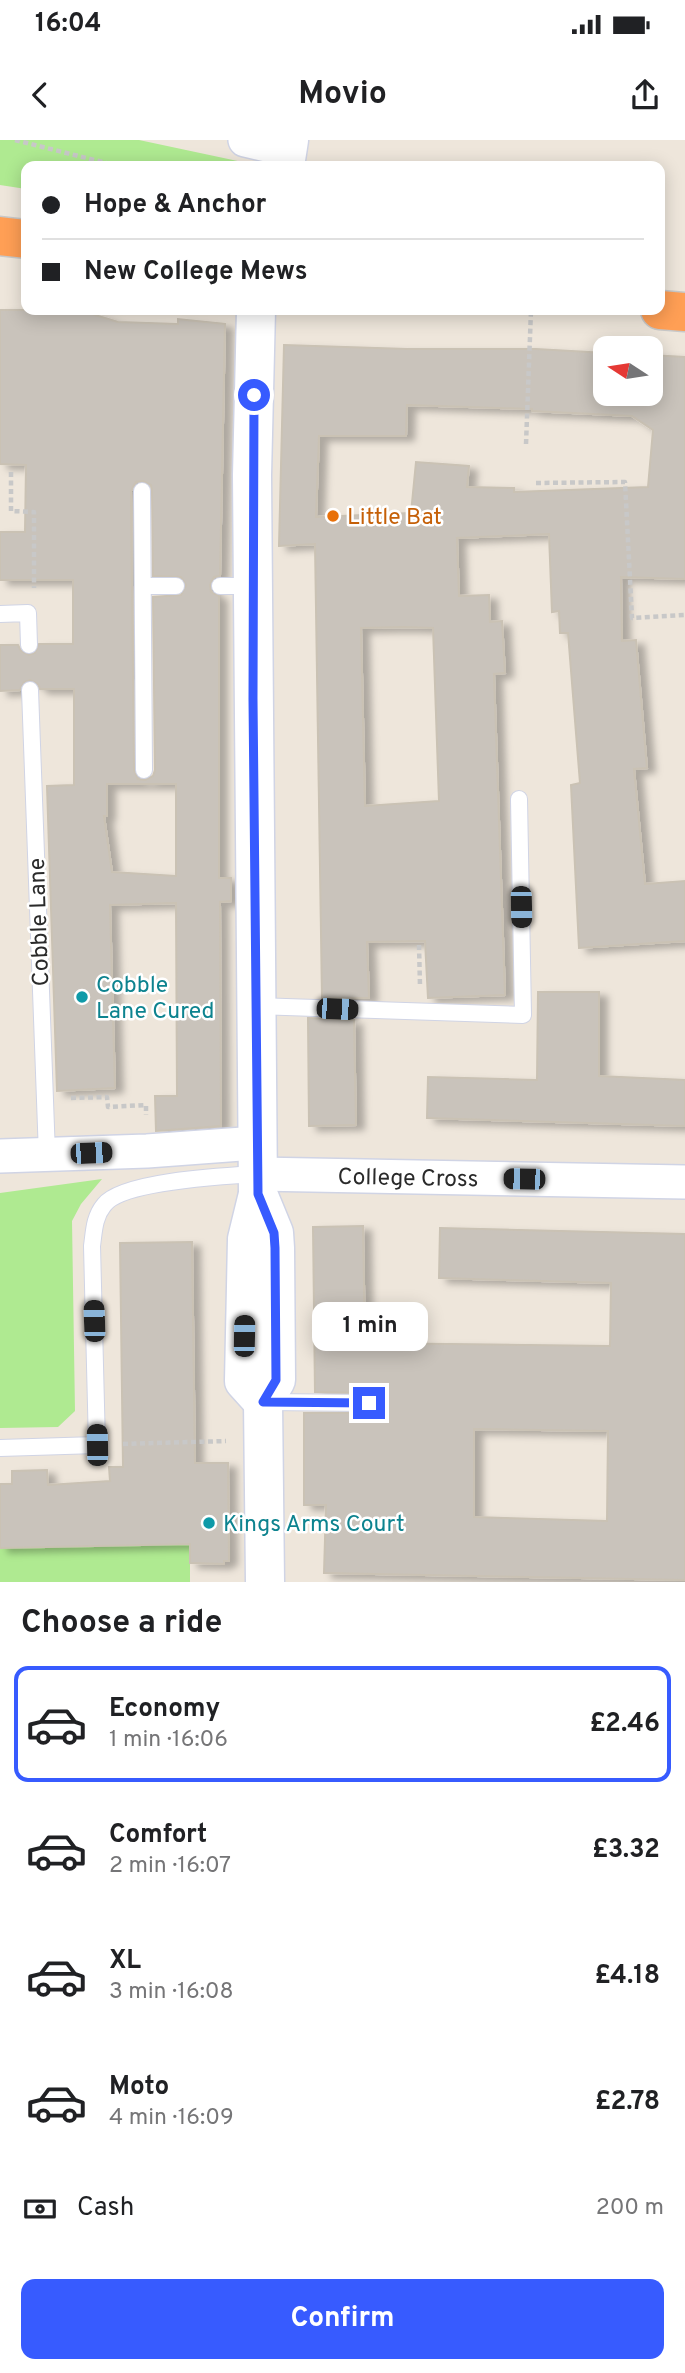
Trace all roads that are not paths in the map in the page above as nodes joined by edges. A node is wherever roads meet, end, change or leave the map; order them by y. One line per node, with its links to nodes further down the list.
1 (245, 140): 2 (street)
2 (288, 152)
3 (0, 236): 4 (highway)
4 (21, 238)
5 (665, 310): 6 (highway)
6 (685, 312)
7 (256, 315): 16 (street)
8 (142, 491): 9 (lane)
9 (143, 586): 10 (lane); 14 (lane)
10 (176, 586)
11 (0, 614): 12 (lane)
12 (29, 645)
13 (30, 690): 17 (lane, Cobble Lane)
14 (144, 770)
15 (519, 799): 16 (lane)
16 (256, 1006): 19 (street)
17 (47, 1155): 18 (street, College Cross); 19 (street, College Cross)
18 (0, 1156)
19 (258, 1170): 20 (street, College Cross); 21 (street); 22 (street); 25 (lane)
20 (685, 1182)
21 (245, 1293): 22 (lane); 23 (street)
22 (276, 1329): 23 (street)
23 (263, 1402): 24 (lane); 26 (street)
24 (369, 1403)
25 (0, 1448)
26 (265, 1582)

